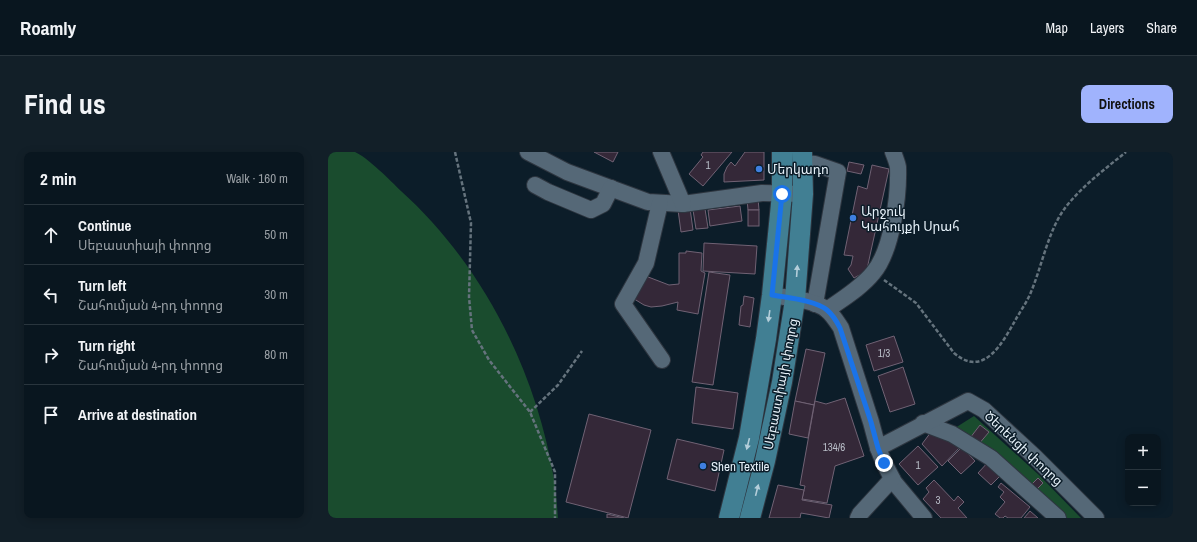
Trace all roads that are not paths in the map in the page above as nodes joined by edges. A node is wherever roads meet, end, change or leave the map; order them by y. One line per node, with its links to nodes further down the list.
1 (528, 152): 7 (street)
2 (661, 152): 11 (street)
3 (782, 152): 8 (main road, Սեբաստիայի փողոց)
4 (893, 152): 14 (street)
5 (802, 158): 9 (main road, Սեբաստիայի փողոց); 14 (street)
6 (535, 185): 7 (street)
7 (611, 188): 10 (street)
8 (782, 194): 9 (street); 11 (street); 12 (main road, Սեբաստիայի փողոց)
9 (802, 194): 13 (main road, Սեբաստիայի փողոց, one-way to 9)
10 (660, 203): 11 (street); 15 (street)
11 (683, 204)
12 (772, 295): 13 (street); 19 (main road, Սեբաստիայի փողոց, one-way to 19)
13 (795, 300): 14 (street); 20 (main road, Սեբաստիայի փողոց, one-way to 13)
14 (821, 307): 17 (street)
15 (662, 360)
16 (923, 423): 17 (street, Ծերենցի փողոց); 23 (street); 24 (street, Ծերենցի փողոց)
17 (878, 448): 18 (street)
18 (892, 479): 21 (street); 22 (street)
19 (729, 518)
20 (750, 518)
21 (858, 518)
22 (924, 518)
23 (1058, 518)
24 (1096, 518)

